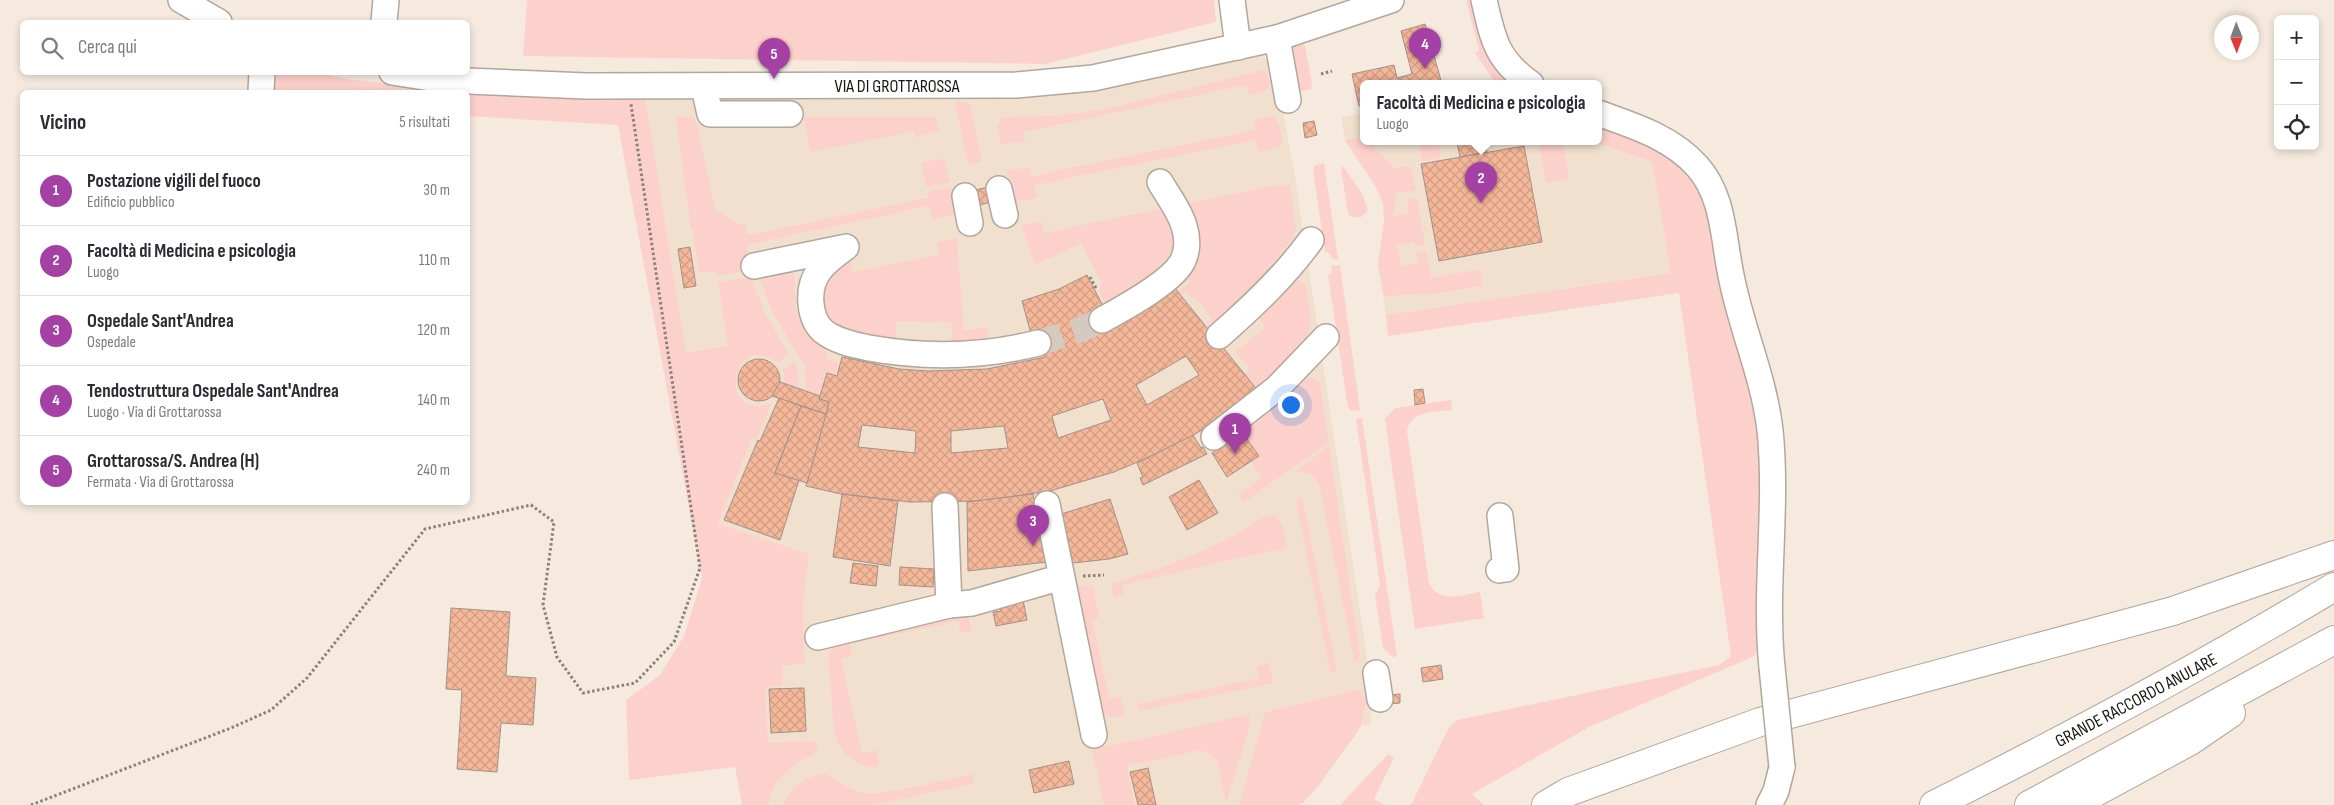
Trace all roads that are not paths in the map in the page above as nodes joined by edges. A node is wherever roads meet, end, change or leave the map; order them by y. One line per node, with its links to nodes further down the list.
1 (181, 0): 6 (street)
2 (386, 0): 7 (street)
3 (1232, 0): 9 (street)
4 (1391, 0): 8 (street, VIA DI GROTTAROSSA)
5 (1484, 0): 12 (street)
6 (216, 20)
7 (384, 20)
8 (1276, 38): 9 (street, VIA DI GROTTAROSSA); 15 (street)
9 (1238, 47): 13 (street, VIA DI GROTTAROSSA)
10 (262, 75): 14 (street)
11 (411, 75): 13 (street, VIA DI GROTTAROSSA)
12 (1525, 80)
13 (704, 87): 16 (street)
14 (261, 90)
15 (1288, 100)
16 (790, 114)
17 (1602, 115): 46 (street, bridge)
18 (1160, 182): 25 (street)
19 (998, 189): 21 (street)
20 (965, 196): 22 (street)
21 (1005, 215)
22 (970, 223)
23 (1311, 240): 26 (street)
24 (754, 266): 28 (street)
25 (1102, 320)
26 (1219, 336)
27 (1326, 337): 29 (street)
28 (1038, 343)
29 (1214, 437)
30 (1047, 504): 42 (street)
31 (945, 506): 37 (street)
32 (1500, 516): 34 (street)
33 (2334, 555): 43 (highway)
34 (1499, 570)
35 (1048, 581): 37 (street)
36 (2334, 587): 47 (highway, GRANDE RACCORDO ANULARE)
37 (960, 604): 38 (street)
38 (818, 637)
39 (2334, 641): 48 (highway); 49 (highway)
40 (1376, 674): 41 (street)
41 (1380, 699)
42 (1094, 736)
43 (1644, 764): 44 (highway); 45 (highway)
44 (1546, 805)
45 (1571, 805)
46 (1768, 805)
47 (1934, 805)
48 (2029, 805)
49 (2072, 805)

